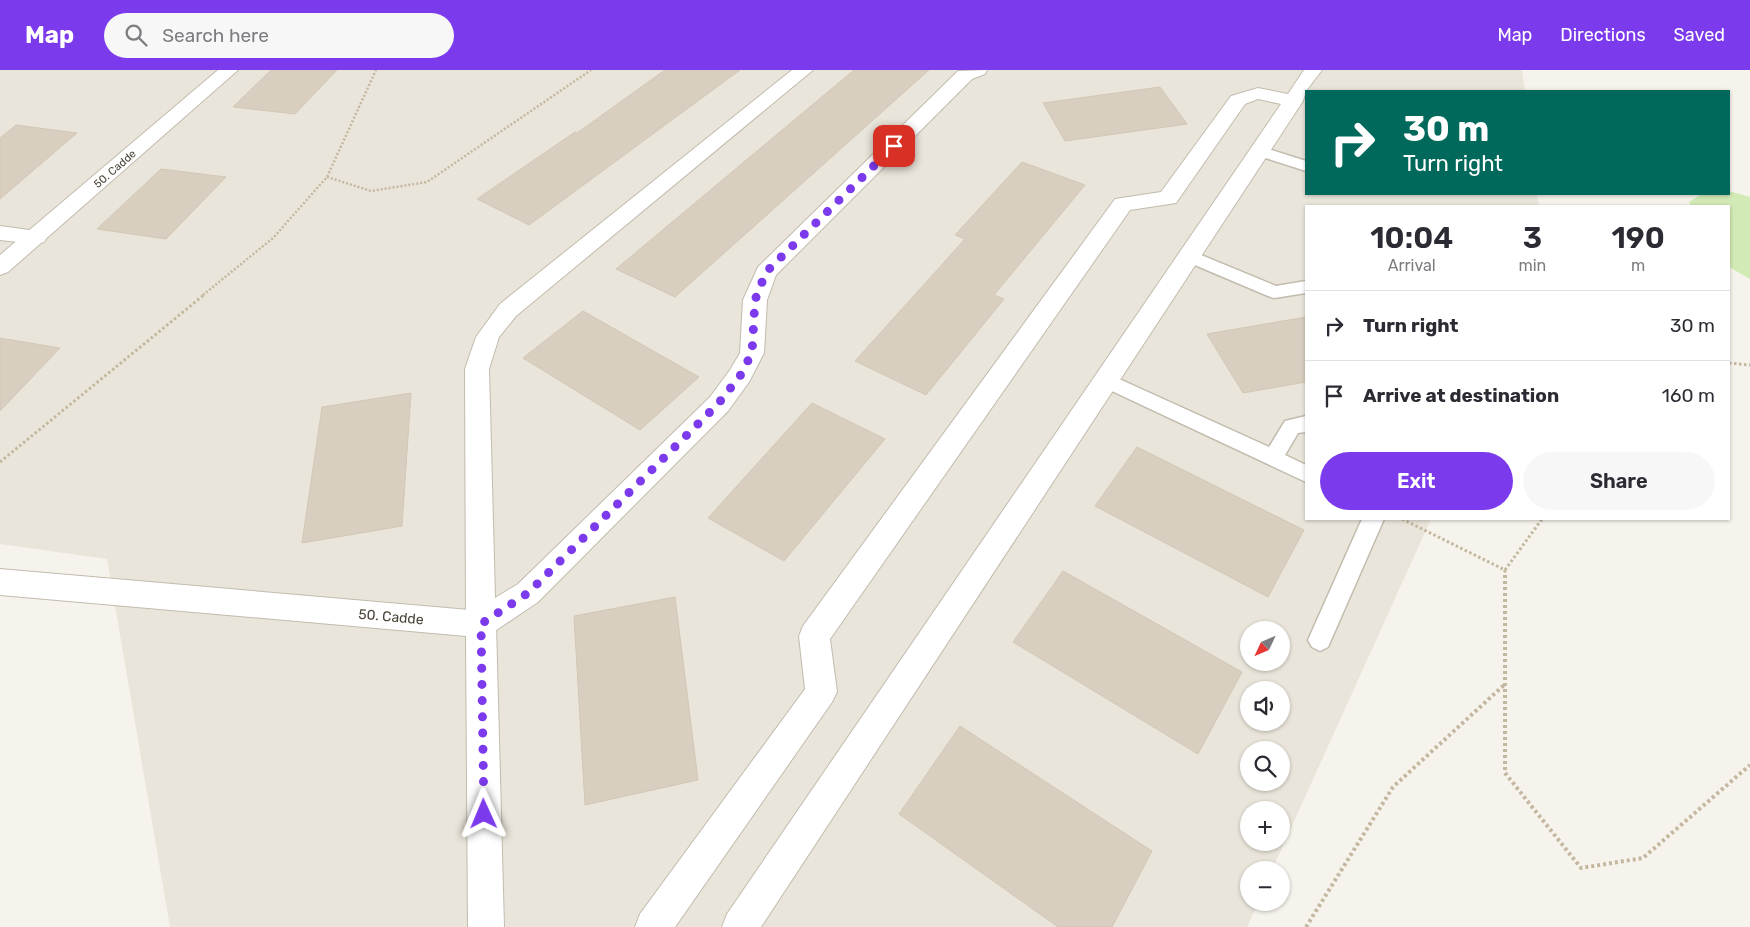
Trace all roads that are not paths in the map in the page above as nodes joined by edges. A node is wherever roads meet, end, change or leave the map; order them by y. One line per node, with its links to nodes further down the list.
1 (229, 70): 9 (street, 50. Cadde)
2 (804, 70): 19 (street)
3 (978, 70): 19 (street)
4 (1313, 70): 5 (street)
5 (1293, 101): 6 (street); 22 (street)
6 (1259, 151): 7 (lane); 10 (street)
7 (1305, 166)
8 (0, 233): 9 (street)
9 (36, 237): 11 (street, 50. Cadde)
10 (1189, 256): 12 (lane); 13 (street)
11 (0, 267)
12 (1305, 287)
13 (1106, 380): 15 (lane); 23 (street)
14 (1305, 424): 15 (lane)
15 (1273, 458): 16 (lane)
16 (1305, 474)
17 (1373, 520): 20 (lane)
18 (0, 582): 19 (street, 50. Cadde)
19 (481, 624): 21 (street)
20 (1320, 640)
21 (486, 927)
22 (654, 927)
23 (740, 927)

